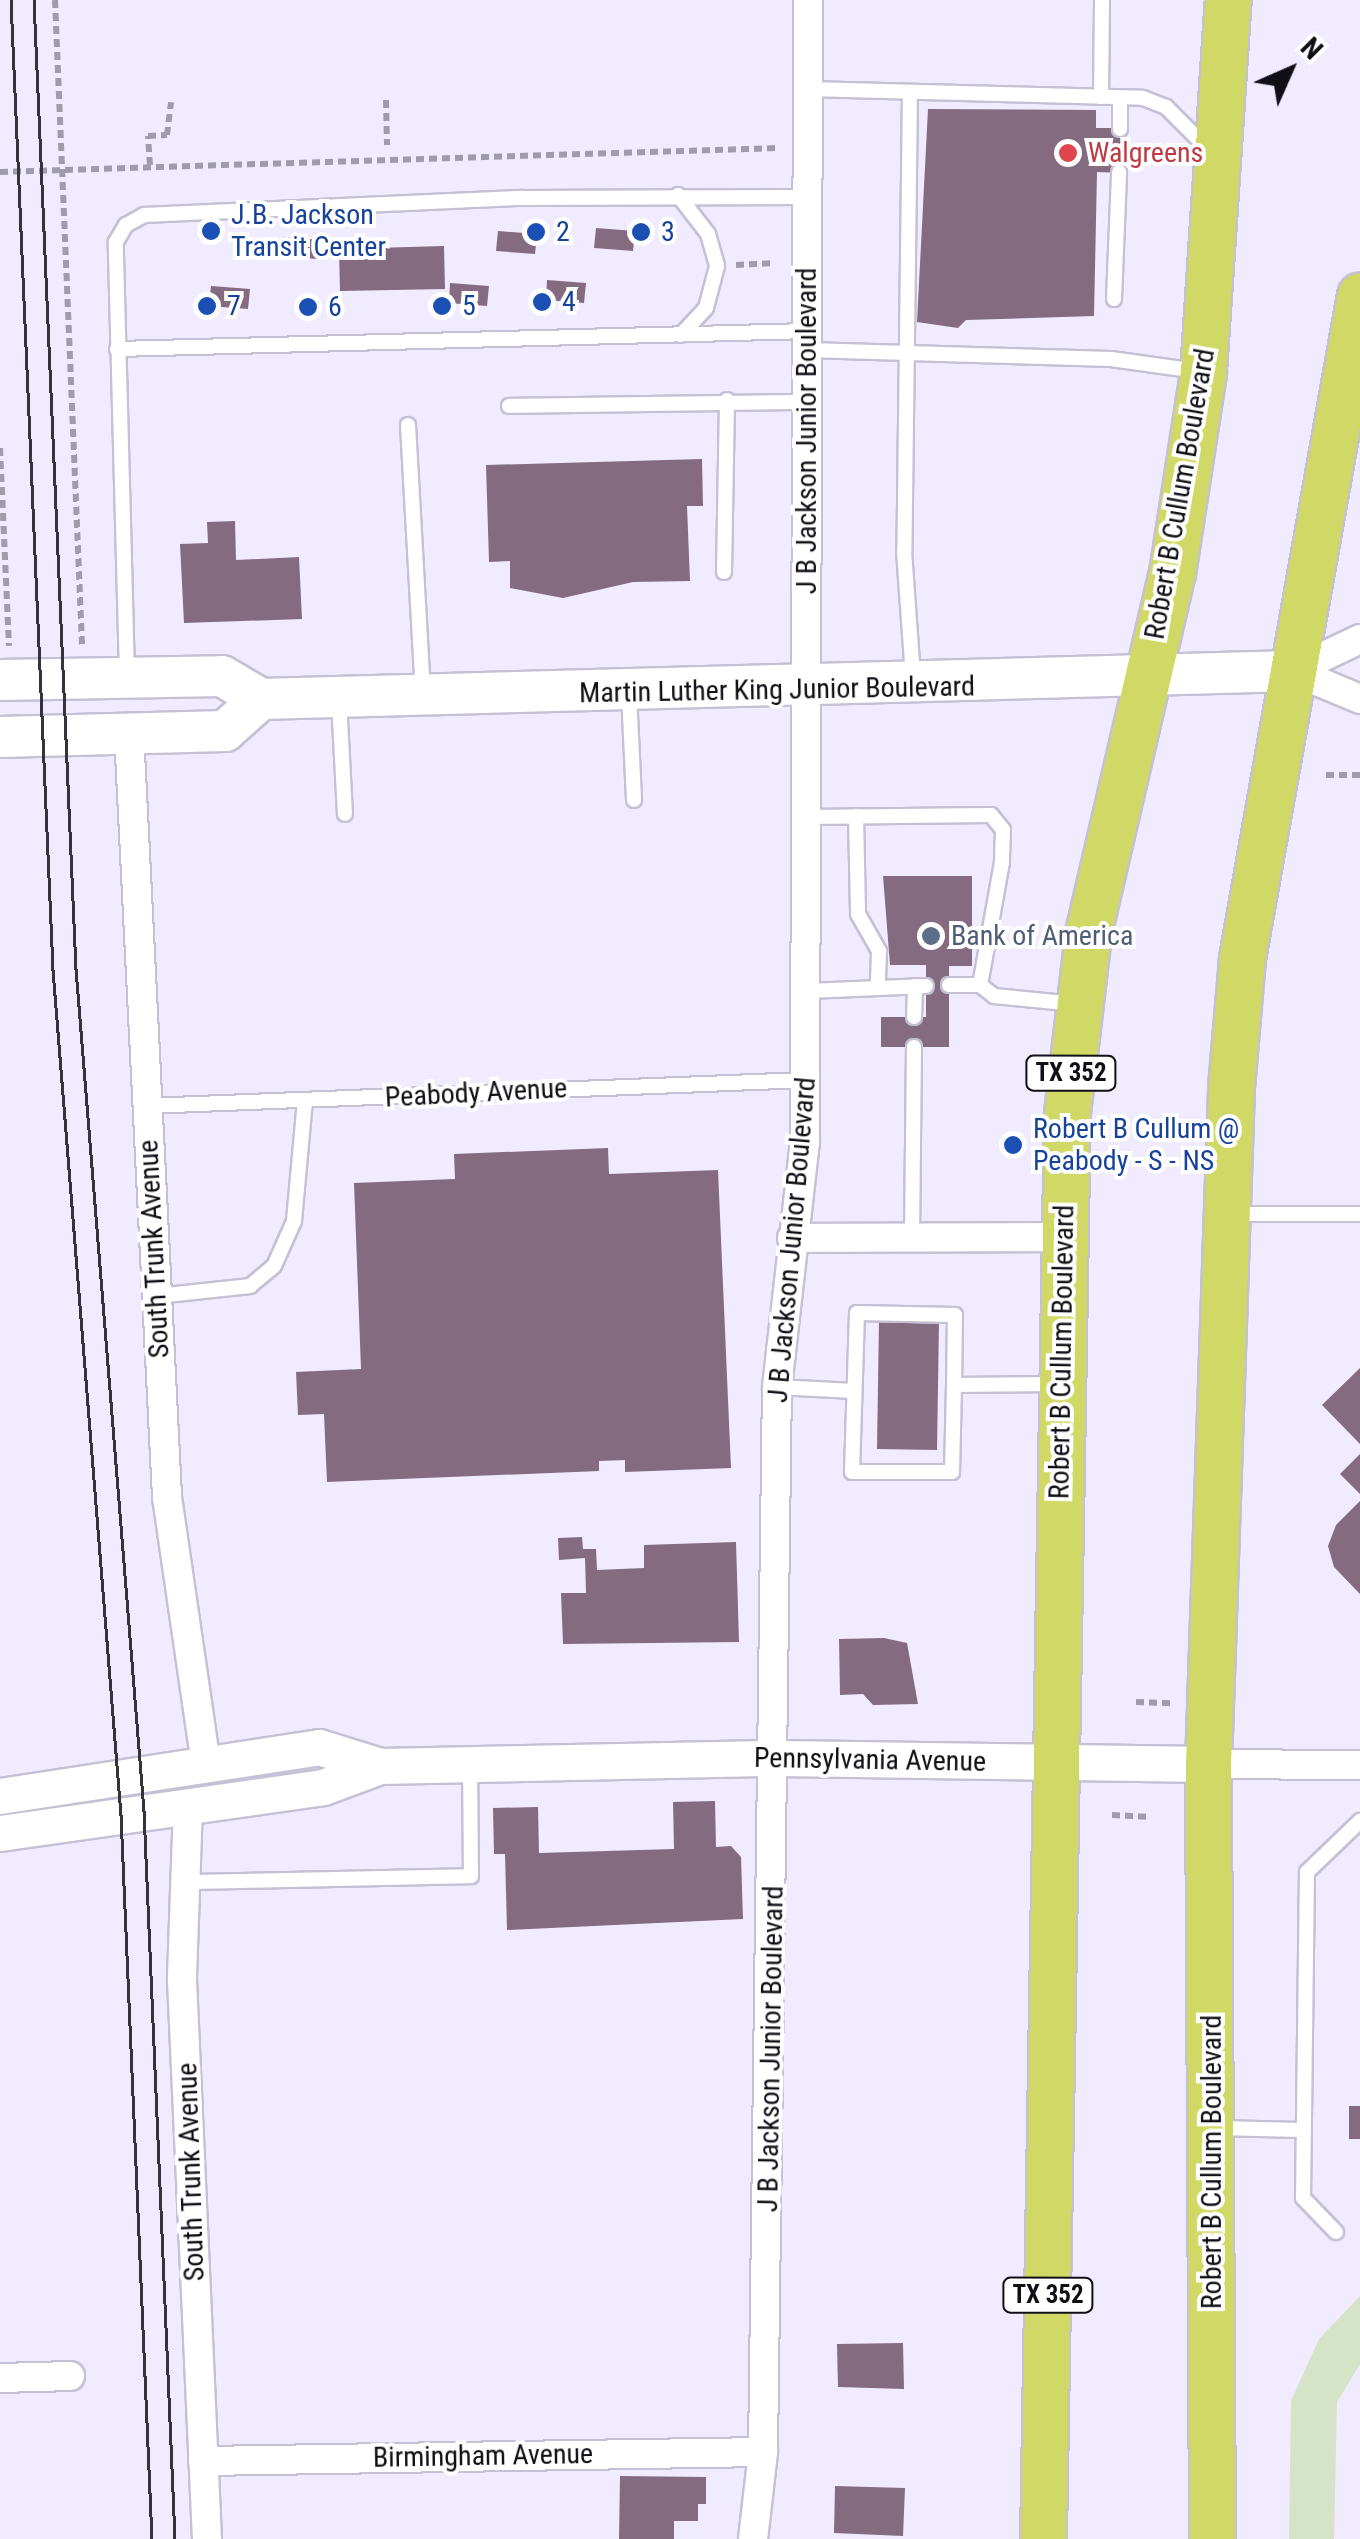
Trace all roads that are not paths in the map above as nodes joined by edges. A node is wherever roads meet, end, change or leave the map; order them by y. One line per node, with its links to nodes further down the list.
1 (808, 0): 4 (street, J B Jackson Junior Boulevard)
2 (1102, 0): 6 (lane)
3 (1228, 0): 9 (main road, Robert B Cullum Boulevard / TX 352)
4 (808, 89): 5 (lane); 12 (street, J B Jackson Junior Boulevard)
5 (910, 92): 6 (lane); 18 (lane)
6 (1101, 98): 7 (lane)
7 (1120, 98): 8 (lane); 9 (lane)
8 (1120, 128)
9 (1220, 160): 19 (main road, Robert B Cullum Boulevard / TX 352)
10 (1118, 172): 14 (lane)
11 (678, 195): 12 (lane); 15 (lane); 17 (lane)
12 (808, 197): 16 (street, J B Jackson Junior Boulevard)
13 (1360, 296): 27 (main road, Robert B Cullum Boulevard)
14 (1114, 299)
15 (681, 335): 16 (lane); 17 (lane)
16 (807, 341): 18 (lane); 21 (street, J B Jackson Junior Boulevard)
17 (117, 349): 28 (lane)
18 (905, 354): 19 (lane); 30 (lane)
19 (1203, 372): 29 (main road, Robert B Cullum Boulevard / TX 352)
20 (727, 400): 21 (lane); 22 (lane); 24 (lane)
21 (807, 402): 31 (street, J B Jackson Junior Boulevard)
22 (509, 406)
23 (408, 424): 33 (lane)
24 (724, 572)
25 (1360, 639): 27 (street, Martin Luther King Junior Boulevard)
26 (4, 663): 28 (main road)
27 (1293, 671): 29 (main road, Martin Luther King Junior Boulevard); 35 (street, Martin Luther King Junior Boulevard); 53 (main road, Robert B Cullum Boulevard)
28 (126, 676): 36 (main road)
29 (1146, 681): 30 (main road, Martin Luther King Junior Boulevard); 47 (main road, Robert B Cullum Boulevard / TX 352)
30 (914, 687): 31 (main road, Martin Luther King Junior Boulevard)
31 (806, 689): 32 (main road, Martin Luther King Junior Boulevard); 42 (street, J B Jackson Junior Boulevard)
32 (629, 693): 33 (main road, Martin Luther King Junior Boulevard); 39 (lane)
33 (423, 697): 34 (main road, Martin Luther King Junior Boulevard)
34 (338, 698): 36 (main road, Martin Luther King Junior Boulevard); 40 (lane)
35 (1360, 699)
36 (261, 700): 37 (main road)
37 (128, 732): 38 (main road); 52 (street, South Trunk Avenue)
38 (0, 738)
39 (634, 800)
40 (345, 814)
41 (856, 816): 42 (lane); 43 (lane); 45 (lane)
42 (808, 817): 46 (street, J B Jackson Junior Boulevard)
43 (980, 984): 44 (lane); 47 (lane)
44 (949, 985)
45 (878, 988): 46 (lane); 48 (lane)
46 (808, 990): 50 (street, J B Jackson Junior Boulevard)
47 (1079, 1004): 55 (main road, Robert B Cullum Boulevard / TX 352)
48 (914, 1017)
49 (914, 1047): 57 (lane)
50 (806, 1080): 51 (lane, Peabody Avenue); 56 (street, J B Jackson Junior Boulevard)
51 (304, 1101): 52 (lane, Peabody Avenue); 58 (lane)
52 (146, 1106): 58 (street, South Trunk Avenue)
53 (1225, 1214): 54 (lane); 67 (main road, Robert B Cullum Boulevard)
54 (1360, 1214)
55 (1062, 1237): 57 (street); 59 (main road, Robert B Cullum Boulevard / TX 352)
56 (792, 1238): 57 (street); 61 (street, J B Jackson Junior Boulevard)
57 (912, 1238)
58 (157, 1296): 65 (street, South Trunk Avenue)
59 (1061, 1384): 60 (lane); 64 (main road, Robert B Cullum Boulevard / TX 352)
60 (954, 1385): 62 (lane); 62 (lane)
61 (777, 1387): 62 (lane); 63 (street, J B Jackson Junior Boulevard)
62 (854, 1391)
63 (776, 1758): 64 (street, Pennsylvania Avenue); 66 (street, Pennsylvania Avenue); 80 (street, J B Jackson Junior Boulevard)
64 (1059, 1762): 67 (street, Pennsylvania Avenue); 84 (main road, Robert B Cullum Boulevard / TX 352)
65 (206, 1764): 68 (street, Pennsylvania Avenue); 70 (street, Pennsylvania Avenue)
66 (470, 1764): 68 (street, Pennsylvania Avenue); 74 (lane)
67 (1208, 1764): 69 (street, Pennsylvania Avenue); 75 (main road, Robert B Cullum Boulevard)
68 (380, 1766): 71 (street, Pennsylvania Avenue)
69 (1360, 1766)
70 (0, 1796)
71 (188, 1805): 73 (street, Pennsylvania Avenue); 74 (street, South Trunk Avenue)
72 (1360, 1821): 76 (lane)
73 (0, 1833)
74 (188, 1882): 81 (street, South Trunk Avenue)
75 (1213, 2128): 76 (lane); 85 (main road, Robert B Cullum Boulevard)
76 (1304, 2130): 77 (lane)
77 (1336, 2232)
78 (70, 2376): 79 (street)
79 (0, 2378)
80 (763, 2452): 81 (street, Birmingham Avenue); 83 (street, J B Jackson Junior Boulevard)
81 (203, 2460): 82 (street, South Trunk Avenue)
82 (207, 2539)
83 (753, 2539)
84 (1043, 2539)
85 (1212, 2539)

